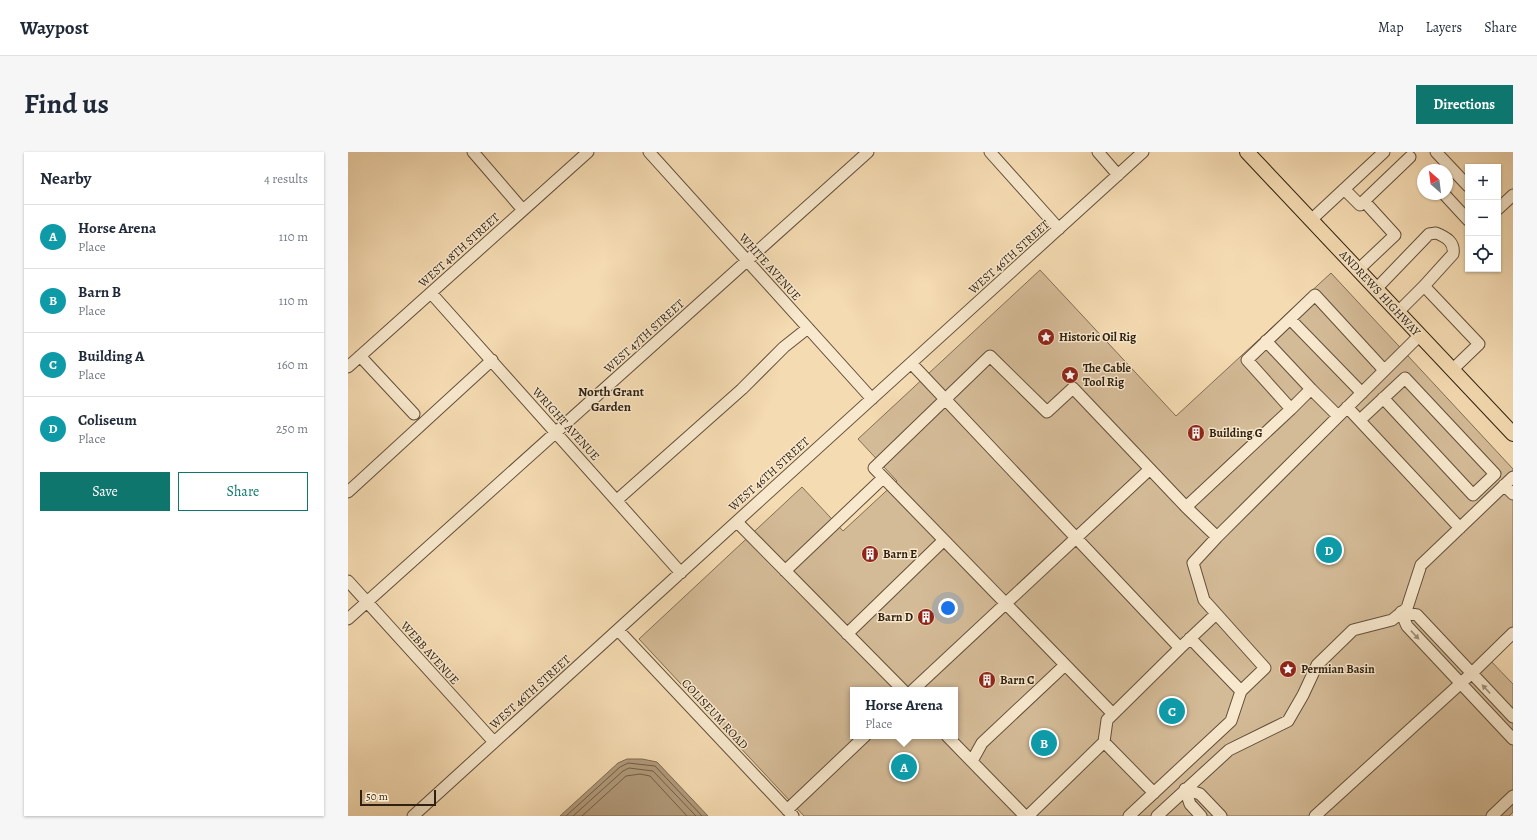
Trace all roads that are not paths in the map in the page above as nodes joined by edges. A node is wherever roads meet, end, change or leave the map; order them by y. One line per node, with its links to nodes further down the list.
1 (473, 152): 19 (street)
2 (588, 152): 19 (street, WEST 48TH STREET)
3 (649, 152): 23 (street, WHITE AVENUE)
4 (868, 152): 23 (street, WEST 47TH STREET)
5 (990, 152): 22 (street)
6 (1098, 152): 12 (street)
7 (1248, 152): 21 (main road, ANDREWS HIGHWAY)
8 (1384, 152): 14 (street)
9 (1436, 152): 13 (street)
10 (1140, 153): 12 (street, WEST 46TH STREET)
11 (1410, 154): 17 (street)
12 (1118, 175): 22 (street, WEST 46TH STREET)
13 (1465, 183)
14 (1344, 189): 17 (street); 21 (street)
15 (1513, 195): 18 (street)
16 (1450, 200): 20 (street)
17 (1364, 201): 24 (street)
18 (1501, 206)
19 (523, 210): 27 (street, WEST 48TH STREET)
20 (1465, 217)
21 (1311, 220): 24 (main road, ANDREWS HIGHWAY)
22 (1059, 229): 35 (street, WEST 46TH STREET)
23 (747, 261): 30 (street, WHITE AVENUE); 50 (street, WEST 47TH STREET)
24 (1358, 270): 26 (main road, ANDREWS HIGHWAY)
25 (1424, 286): 26 (street); 28 (street); 38 (street)
26 (1376, 289): 28 (main road, ANDREWS HIGHWAY)
27 (431, 293): 33 (street, WEST 48TH STREET); 34 (street, WRIGHT AVENUE)
28 (1398, 312): 31 (main road, ANDREWS HIGHWAY)
29 (1290, 319): 32 (street); 37 (street); 40 (street)
30 (808, 328): 42 (street, WHITE AVENUE); 58 (street)
31 (1420, 335): 37 (street); 38 (main road, ANDREWS HIGHWAY)
32 (1266, 341): 39 (street); 45 (street)
33 (360, 356): 36 (street, WEST 48TH STREET); 46 (street)
34 (492, 360): 50 (street, WRIGHT AVENUE); 55 (street)
35 (911, 363): 42 (street, WEST 46TH STREET); 43 (street)
36 (348, 367)
37 (1384, 370): 40 (street)
38 (1452, 370): 49 (main road, ANDREWS HIGHWAY)
39 (1311, 389): 45 (street); 47 (street)
40 (1362, 392): 44 (street)
41 (1383, 398): 48 (street); 57 (street); 57 (street)
42 (872, 399): 61 (street, WEST 46TH STREET)
43 (944, 400): 51 (street); 53 (street); 64 (street)
44 (1348, 407): 47 (street); 48 (street)
45 (1291, 409): 60 (street)
46 (414, 414)
47 (1338, 416): 63 (street)
48 (1360, 420): 62 (street)
49 (1511, 429)
50 (556, 432): 58 (street, WRIGHT AVENUE); 69 (street, WEST 47TH STREET)
51 (1150, 469): 60 (street); 64 (street)
52 (1513, 477): 54 (street)
53 (883, 478): 65 (street); 66 (street)
54 (1504, 485): 56 (street); 59 (street)
55 (348, 492)
56 (1513, 494)
57 (1473, 495): 59 (street)
58 (617, 500): 67 (street, WRIGHT AVENUE)
59 (1483, 506): 62 (street)
60 (1186, 507): 63 (street)
61 (737, 522): 66 (street); 67 (street, WEST 46TH STREET)
62 (1460, 528): 71 (street)
63 (1217, 537): 72 (street)
64 (1076, 538): 70 (street); 78 (street)
65 (944, 540): 70 (street); 76 (street)
66 (785, 571): 76 (street)
67 (681, 573): 74 (street, WEST 46TH STREET)
68 (348, 581): 69 (street, WEBB AVENUE)
69 (366, 602): 73 (street, WEST 47TH STREET); 90 (street, WEBB AVENUE)
70 (1006, 605): 79 (street); 83 (street)
71 (1401, 612): 80 (street); 81 (street, one-way to 81); 93 (street)
72 (1216, 614): 77 (street); 84 (street)
73 (348, 619)
74 (618, 630): 90 (street, WEST 46TH STREET); 96 (street, COLISEUM ROAD)
75 (1513, 633): 80 (street)
76 (847, 634): 82 (street)
77 (1190, 638): 78 (street); 84 (street)
78 (1180, 648): 85 (street)
79 (1065, 665): 85 (street); 92 (street)
80 (1472, 674): 81 (street); 86 (street, one-way to 80)
81 (1461, 683): 89 (street); 104 (street)
82 (900, 687)
83 (916, 687)
84 (1241, 691): 94 (street)
85 (1113, 714): 91 (street)
86 (1513, 718)
87 (862, 739): 96 (street)
88 (950, 739): 92 (street)
89 (1513, 739)
90 (494, 742): 97 (street, WEST 46TH STREET)
91 (1104, 742): 94 (street); 99 (street)
92 (972, 761): 98 (street)
93 (1184, 789): 101 (street); 102 (street); 103 (street)
94 (1154, 793): 100 (street)
95 (1513, 796): 105 (street)
96 (790, 813)
97 (413, 816)
98 (1025, 816)
99 (1028, 816)
100 (1130, 816)
101 (1157, 816)
102 (1201, 816)
103 (1221, 816)
104 (1315, 816)
105 (1492, 816)

